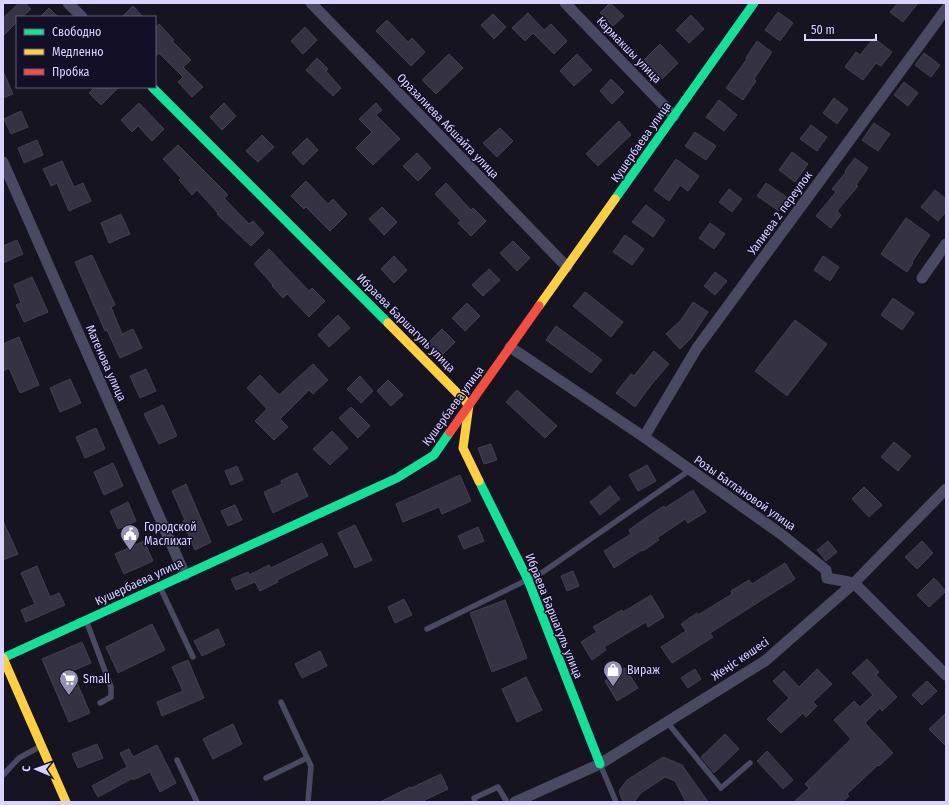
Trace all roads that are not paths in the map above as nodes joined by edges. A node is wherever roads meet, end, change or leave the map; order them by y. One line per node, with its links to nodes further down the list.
1 (68, 3): 6 (street)
2 (311, 3): 11 (street, Оразалиева Абшайта улица)
3 (565, 3): 8 (street, Кармакшы улица)
4 (754, 3): 8 (street, Кушербаева улица)
5 (946, 10): 15 (street, Уалиева 2 переулок)
6 (81, 16)
7 (153, 88): 14 (street, Ибраева Баршагуль улица)
8 (674, 116): 11 (street, Кушербаева улица)
9 (3, 162): 18 (street, Матенова улица)
10 (946, 244): 12 (street)
11 (567, 267): 13 (street, Кушербаева улица)
12 (922, 278)
13 (510, 347): 14 (street, Кушербаева улица); 15 (street, Розы Баглановой улица)
14 (469, 405): 18 (street, Кушербаева улица); 19 (street, Ибраева Баршагуль улица)
15 (644, 437): 16 (street, Розы Баглановой улица)
16 (690, 470): 19 (lane); 20 (street, Розы Баглановой улица)
17 (946, 489): 20 (street, Жеңіс көшесі)
18 (185, 575): 21 (street, Кушербаева улица)
19 (528, 580): 23 (lane); 34 (street, Ибраева Баршагуль улица)
20 (854, 583): 26 (street); 29 (street, Жеңіс көшесі)
21 (160, 586): 22 (street, Кушербаева улица); 24 (lane)
22 (86, 620): 25 (street, Кушербаева улица); 28 (lane)
23 (427, 629)
24 (193, 657)
25 (3, 658): 30 (street)
26 (946, 676)
27 (282, 702): 31 (lane)
28 (100, 703)
29 (667, 722): 33 (lane); 34 (street, Жеңіс көшесі)
30 (41, 745): 35 (lane); 37 (street)
31 (307, 758): 36 (lane); 39 (lane)
32 (177, 760): 38 (lane)
33 (750, 763)
34 (600, 764): 42 (street, Жеңіс көшесі); 43 (lane)
35 (3, 775)
36 (266, 778)
37 (66, 802)
38 (197, 802)
39 (308, 802)
40 (475, 802): 41 (lane)
41 (506, 802)
42 (514, 802)
43 (616, 802)

